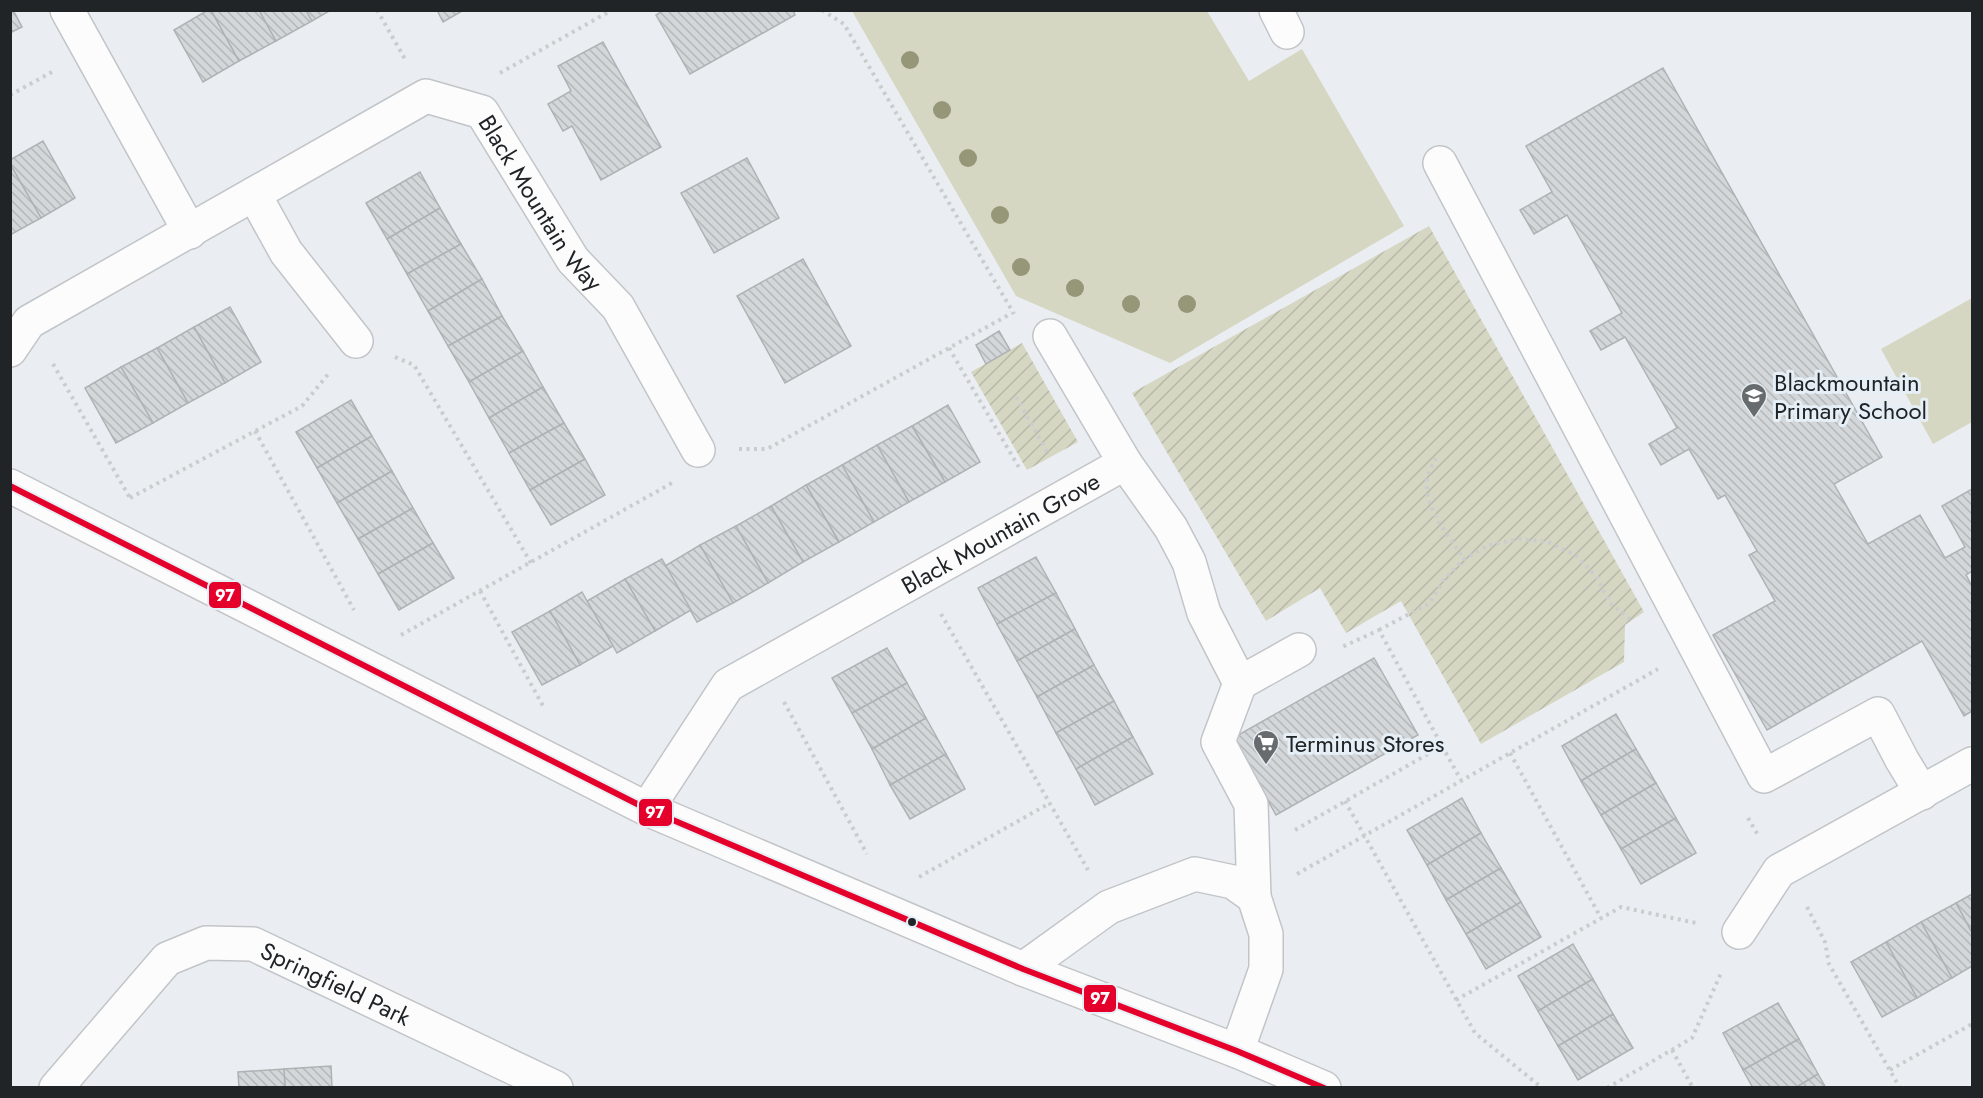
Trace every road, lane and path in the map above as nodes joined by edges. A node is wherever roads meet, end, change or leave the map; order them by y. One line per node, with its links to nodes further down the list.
1 (67, 10): 9 (street)
2 (377, 10): 5 (path)
3 (612, 10): 6 (path)
4 (822, 10): 13 (path)
5 (426, 96): 6 (street, Black Mountain Way); 8 (street)
6 (482, 111): 17 (street, Black Mountain Way)
7 (1440, 163): 41 (street)
8 (254, 194): 9 (street); 12 (street)
9 (190, 232): 10 (street)
10 (29, 322): 14 (street); 22 (path)
11 (1050, 336): 19 (street)
12 (356, 341): 16 (path); 26 (path)
13 (949, 348): 17 (path); 23 (path)
14 (10, 350)
15 (1016, 397): 21 (path)
16 (255, 431): 22 (path); 32 (path)
17 (699, 450): 26 (path)
18 (1436, 458): 25 (path)
19 (1125, 464): 21 (street, Black Mountain Grove); 35 (street, Black Mountain Grove)
20 (10, 486): 24 (street)
21 (1072, 492): 23 (street, Black Mountain Grove)
22 (130, 498): 24 (path)
23 (1043, 508): 27 (street, Black Mountain Grove)
24 (84, 523): 32 (street)
25 (1464, 559): 29 (path); 30 (path)
26 (531, 563): 28 (path)
27 (920, 577): 33 (street, Black Mountain Grove); 43 (path)
28 (480, 591): 32 (path); 36 (path)
29 (1634, 622)
30 (1379, 630): 31 (path); 37 (path)
31 (1299, 650): 35 (street)
32 (355, 660): 45 (street)
33 (764, 665): 45 (street, Black Mountain Grove); 50 (path)
34 (1662, 667): 38 (path)
35 (1240, 683): 49 (street)
36 (547, 714)
37 (1442, 746): 40 (path); 42 (path)
38 (1510, 753): 40 (path); 52 (path)
39 (1972, 764): 41 (street)
40 (1461, 780): 46 (path)
41 (1922, 793): 48 (street)
42 (1345, 801): 46 (path); 47 (path)
43 (1050, 803): 50 (path); 51 (path)
44 (1743, 808): 48 (path)
45 (647, 809): 50 (street)
46 (1365, 836): 49 (path); 55 (path)
47 (1291, 838)
48 (1779, 871): 53 (street); 59 (path)
49 (1254, 897): 51 (street); 58 (street)
50 (875, 906): 54 (street)
51 (1110, 907): 54 (street)
52 (1601, 918): 53 (path); 55 (path)
53 (1739, 932): 57 (path)
54 (1023, 969): 58 (street)
55 (1456, 1000): 63 (path)
56 (1972, 1024): 59 (path)
57 (1672, 1050): 64 (path); 65 (path)
58 (1237, 1051): 62 (street)
59 (1890, 1070): 66 (path)
60 (56, 1088): 61 (street, Springfield Park)
61 (556, 1088)
62 (1323, 1088)
63 (1542, 1088)
64 (1607, 1088)
65 (1693, 1088)
66 (1900, 1088)

